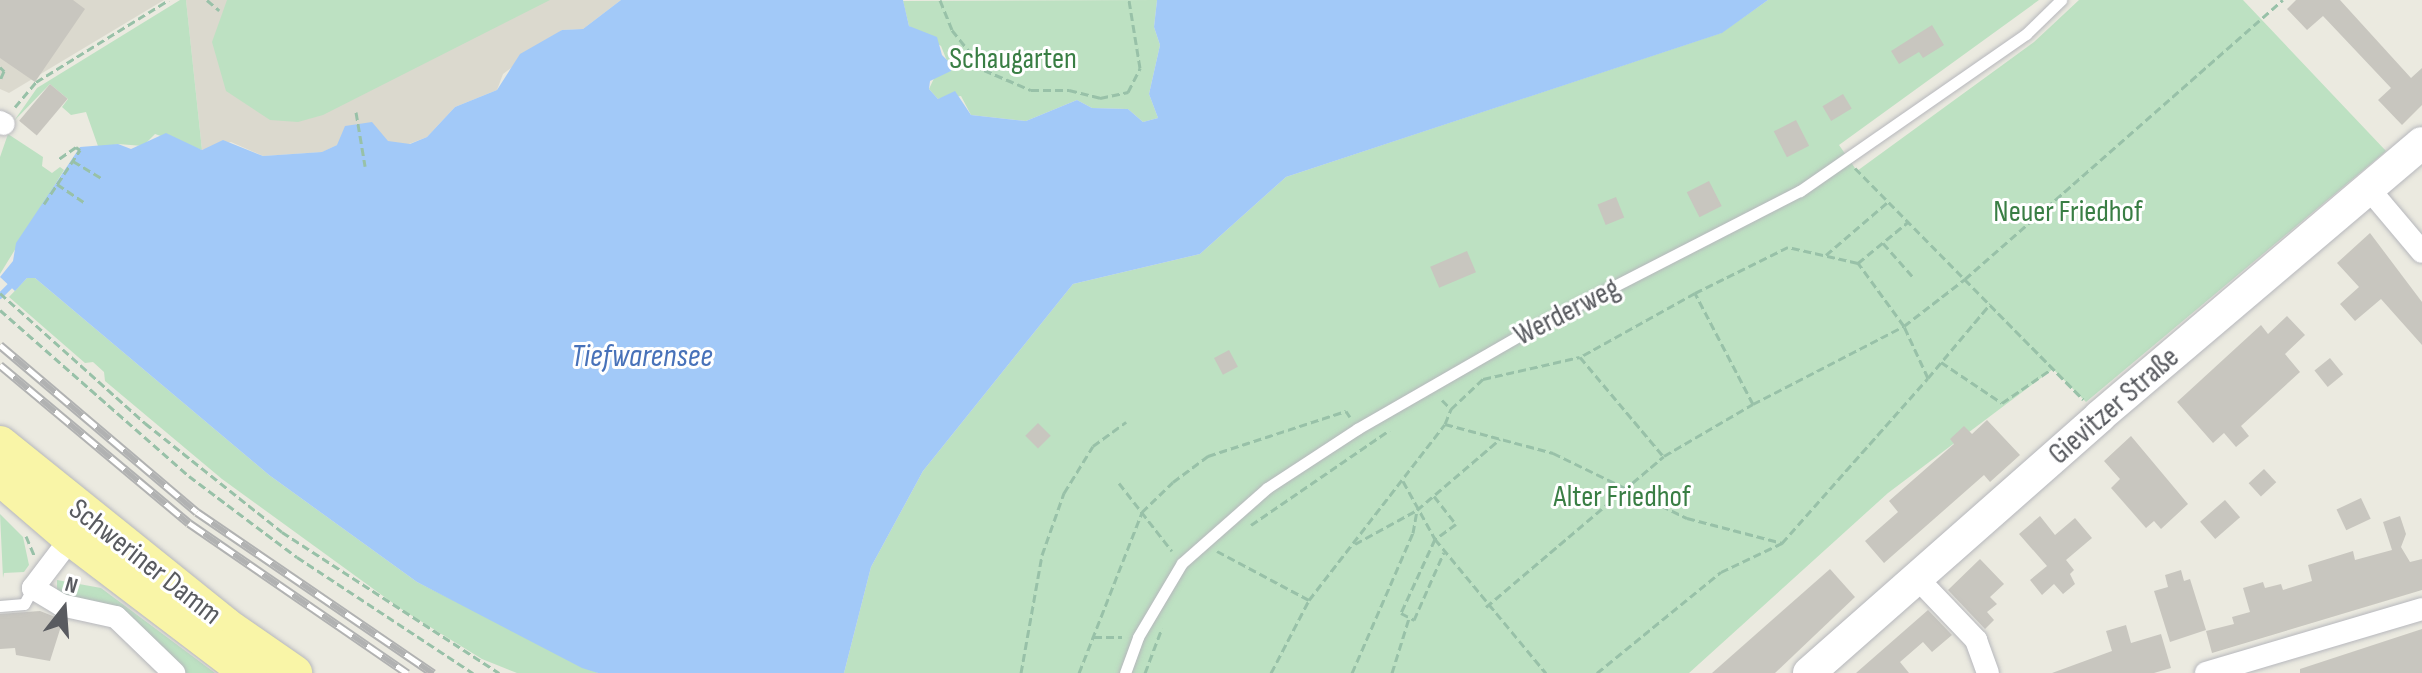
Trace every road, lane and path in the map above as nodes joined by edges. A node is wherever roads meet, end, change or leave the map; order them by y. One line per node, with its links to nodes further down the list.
1 (169, 0): 11 (path)
2 (207, 0): 7 (path)
3 (940, 0): 4 (path)
4 (1129, 0)
5 (2061, 0): 48 (lane, Werderweg)
6 (2283, 0): 29 (path)
7 (219, 10)
8 (0, 67): 9 (path)
9 (0, 80)
10 (356, 112): 15 (path)
11 (2, 123)
12 (2422, 143): 19 (main road, Gievitzer Straße)
13 (59, 159): 14 (path)
14 (73, 161): 17 (path); 18 (path)
15 (365, 166)
16 (1857, 172): 20 (path)
17 (101, 178)
18 (57, 184): 21 (path); 22 (path)
19 (2369, 189): 25 (street); 44 (main road, Gievitzer Straße)
20 (1889, 201): 23 (path); 26 (path)
21 (85, 203)
22 (44, 204)
23 (1908, 221): 24 (path); 29 (path)
24 (1883, 243): 27 (path); 28 (path)
25 (2422, 252)
26 (1826, 255): 27 (path); 31 (path)
27 (1858, 263): 36 (path)
28 (1914, 278)
29 (1965, 279): 34 (path); 36 (path)
30 (0, 293): 32 (path)
31 (1695, 293): 37 (path); 42 (path)
32 (5, 298): 33 (path); 81 (path)
33 (0, 304)
34 (1990, 304): 38 (path); 39 (path)
35 (0, 310): 80 (path)
36 (1904, 326): 40 (path); 42 (path)
37 (1580, 357): 43 (path); 51 (path)
38 (1941, 362): 39 (path); 40 (path)
39 (2053, 368): 44 (path)
40 (1928, 378): 63 (path)
41 (1439, 396): 43 (path)
42 (1753, 404): 51 (path)
43 (1451, 409): 47 (path)
44 (2100, 416): 67 (main road, Gievitzer Straße)
45 (1126, 422): 82 (path)
46 (1399, 423): 59 (path)
47 (1445, 424): 49 (path); 53 (path)
48 (1357, 429): 58 (path); 66 (lane, Werderweg)
49 (1500, 439): 55 (path); 56 (path)
50 (0, 444): 79 (main road, Schweriner Damm)
51 (1664, 456): 55 (path)
52 (0, 477): 60 (main road, Schweriner Damm)
53 (1402, 479): 57 (path); 64 (path)
54 (1119, 483): 58 (path)
55 (1629, 488): 63 (path); 71 (path)
56 (1434, 496): 57 (path); 61 (path)
57 (1417, 510): 61 (path); 64 (path); 87 (path)
58 (1142, 512): 66 (path); 75 (path)
59 (1241, 532)
60 (71, 538): 68 (street); 78 (main road, Schweriner Damm)
61 (1435, 539): 65 (path); 73 (path)
62 (1228, 541): 69 (path)
63 (1782, 543): 90 (path)
64 (1350, 547): 69 (path)
65 (1444, 551): 71 (path); 73 (path)
66 (1182, 563): 76 (lane, Werderweg)
67 (1917, 578): 91 (main road, Gievitzer Straße); 92 (street)
68 (33, 588): 70 (lane); 77 (street)
69 (1309, 600): 86 (path)
70 (0, 606)
71 (1486, 607): 89 (path)
72 (2422, 609): 93 (street)
73 (1409, 618): 88 (path)
74 (1165, 621): 85 (path)
75 (1094, 637): 76 (path); 83 (path)
76 (1138, 637): 84 (lane, Werderweg)
77 (174, 673)
78 (249, 673)
79 (294, 673)
80 (473, 673)
81 (499, 673)
82 (1021, 673)
83 (1079, 673)
84 (1125, 673)
85 (1145, 673)
86 (1271, 673)
87 (1352, 673)
88 (1392, 673)
89 (1546, 673)
90 (1597, 673)
91 (1809, 673)
92 (1988, 673)
93 (2206, 673)

